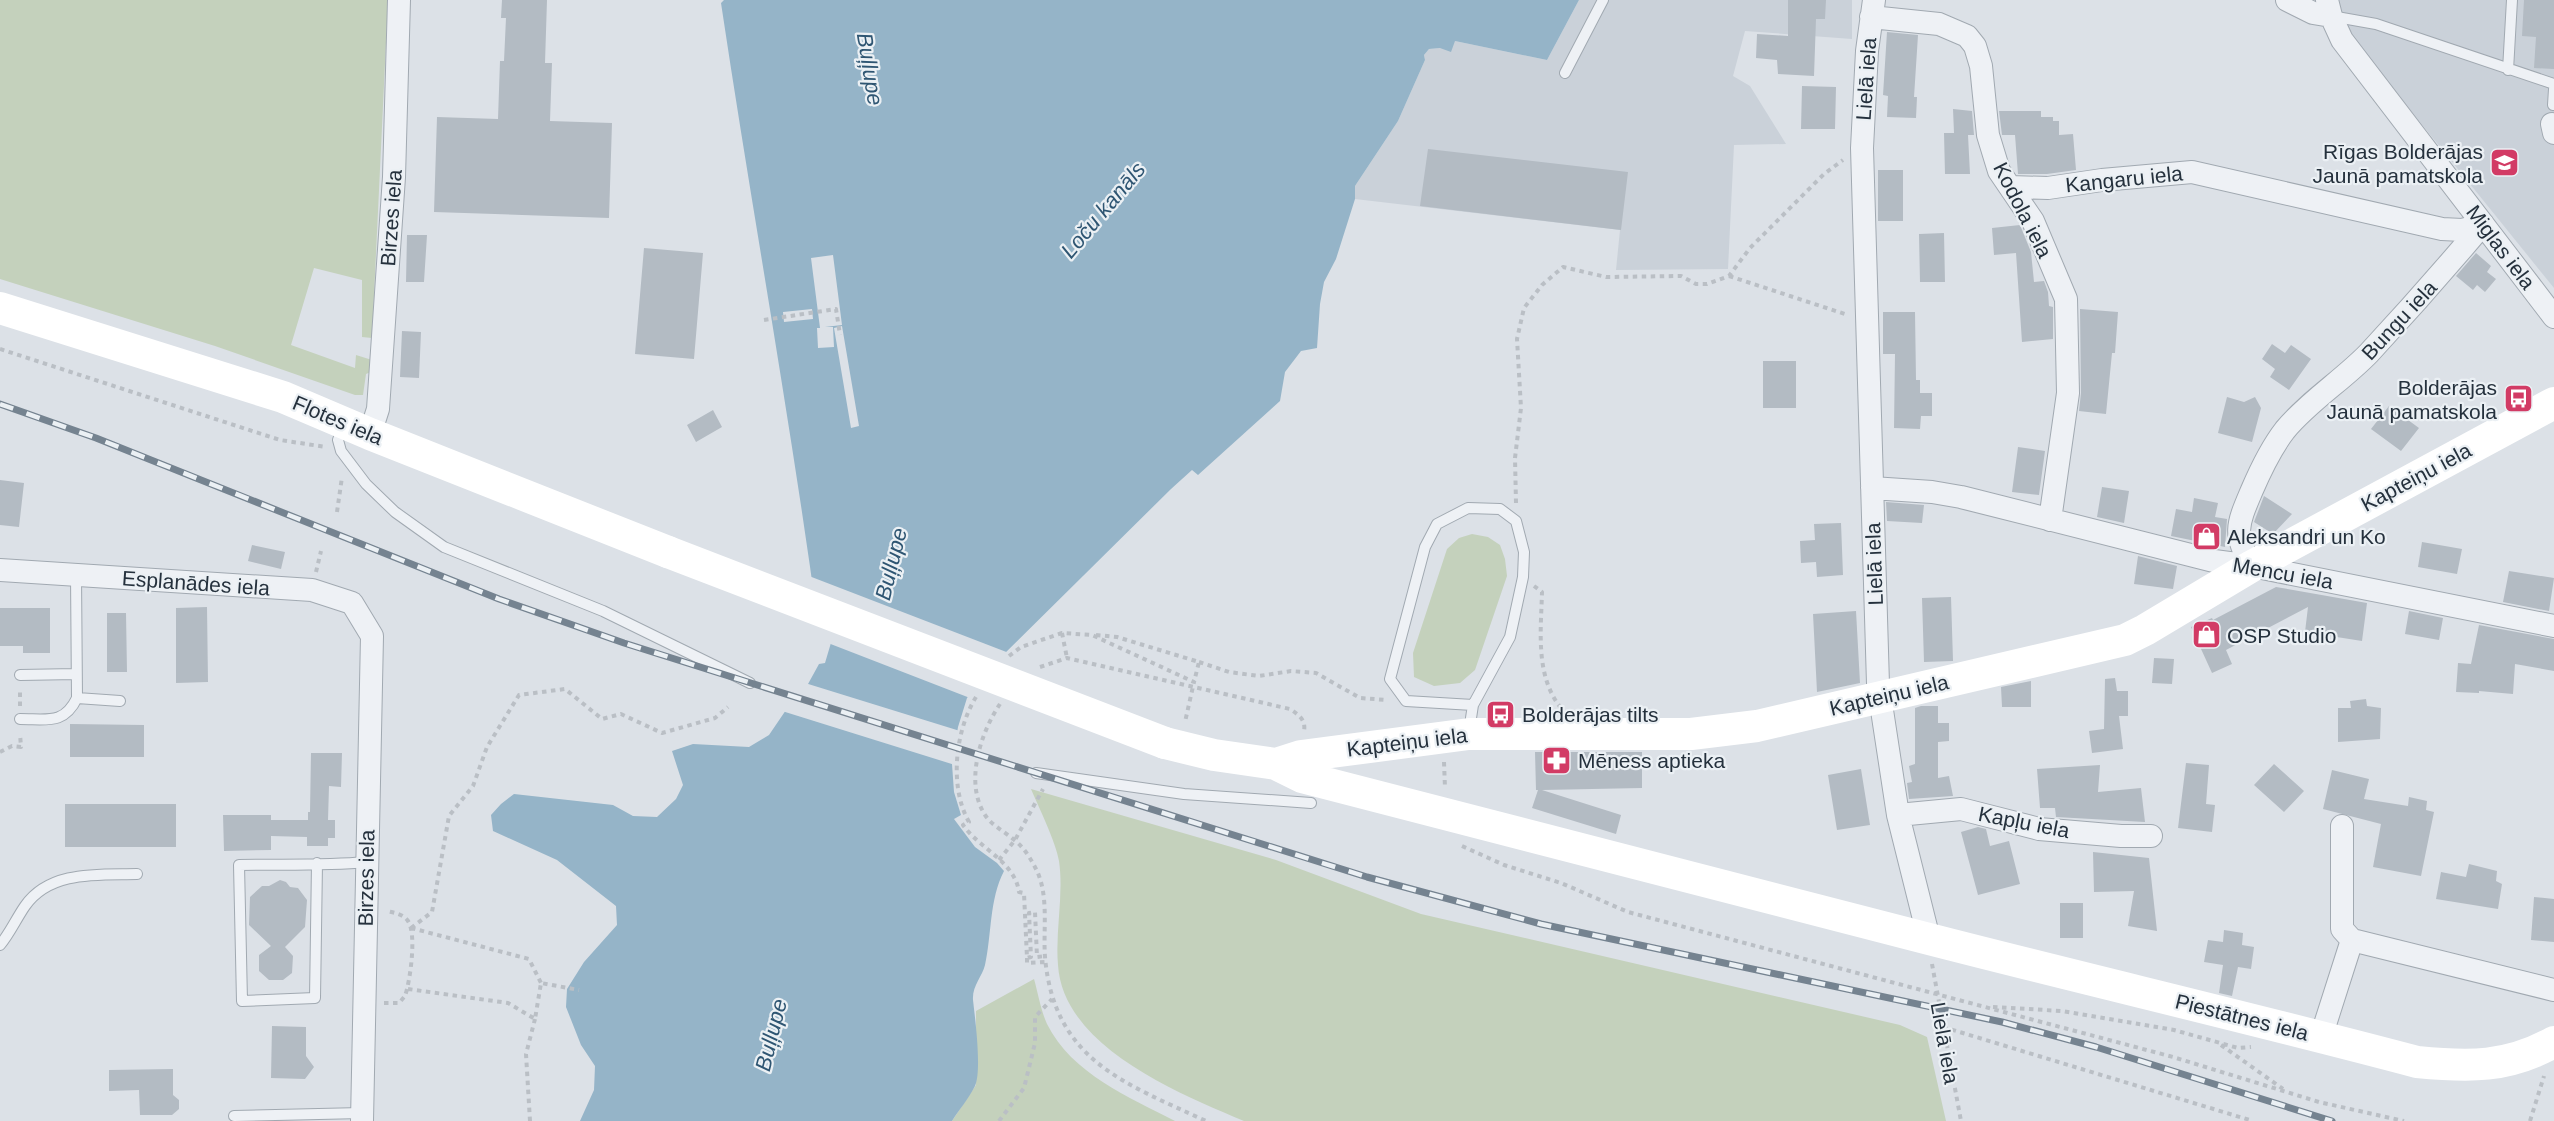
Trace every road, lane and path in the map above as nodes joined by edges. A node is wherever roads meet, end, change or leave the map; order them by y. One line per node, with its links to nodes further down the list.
1 (399, 0): 23 (street, Birzes iela)
2 (1603, 0): 8 (lane)
3 (2287, 0): 5 (street)
4 (2512, 0): 7 (lane)
5 (2329, 8): 7 (lane); 14 (street, Miglas iela)
6 (1873, 9): 12 (street, Lielā iela); 13 (street, Kodola iela)
7 (2508, 70): 9 (lane)
8 (1565, 73)
9 (2554, 84)
10 (2554, 89): 11 (lane)
11 (2553, 121)
12 (1862, 148): 15 (path); 19 (street, Lielā iela)
13 (2010, 187): 14 (street, Kangaru iela); 26 (street, Kodola iela)
14 (2483, 224): 17 (street, Miglas iela); 28 (street, Bungu iela)
15 (1729, 276): 19 (path); 27 (path)
16 (0, 308): 23 (street, Flotes iela)
17 (2554, 317)
18 (764, 320): 20 (path)
19 (1866, 321): 24 (street, Lielā iela)
20 (840, 335)
21 (0, 349): 23 (path)
22 (2554, 403): 28 (street, Kapteiņu iela)
23 (346, 439): 25 (path); 41 (lane); 52 (street, Flotes iela, bridge)
24 (1872, 488): 26 (street, Mencu iela); 43 (street, Lielā iela)
25 (337, 512)
26 (2050, 520): 28 (street, Mencu iela)
27 (1516, 521): 31 (lane); 46 (lane)
28 (2252, 566): 32 (street, Mencu iela); 43 (street, Kapteiņu iela)
29 (0, 570): 30 (street, Esplanādes iela)
30 (76, 575): 35 (street, Esplanādes iela); 39 (lane)
31 (1523, 577): 49 (path); 51 (lane)
32 (2554, 626)
33 (1062, 633): 36 (path)
34 (1092, 635): 37 (path)
35 (372, 636): 66 (street, Birzes iela)
36 (1067, 658): 38 (path); 42 (path)
37 (1199, 662): 42 (path); 46 (path)
38 (1036, 669)
39 (76, 674): 40 (lane); 44 (lane)
40 (20, 675)
41 (750, 683)
42 (1193, 685): 52 (path); 53 (path)
43 (1879, 697): 51 (street, Kapteiņu iela); 60 (street, Lielā iela)
44 (77, 698): 45 (lane); 50 (lane)
45 (120, 701)
46 (1406, 701): 51 (lane)
47 (1000, 703): 63 (path)
48 (728, 707): 70 (path)
49 (1565, 714)
50 (20, 719)
51 (1471, 719): 56 (street, Kapteiņu iela)
52 (1175, 734): 56 (street, Kapteiņu iela)
53 (1304, 735)
54 (12, 746): 55 (path)
55 (0, 752)
56 (1276, 764): 71 (street, Piestātnes iela)
57 (1036, 773): 59 (lane)
58 (1044, 786): 63 (path)
59 (1311, 803)
60 (1898, 815): 62 (street, Kapļu iela); 71 (street, Lielā iela)
61 (2342, 826): 72 (street)
62 (2151, 836)
63 (1015, 840): 65 (path); 75 (path)
64 (1458, 844): 80 (path)
65 (999, 860)
66 (366, 862): 67 (lane); 69 (street, Birzes iela)
67 (317, 863): 67 (lane)
68 (137, 874): 73 (lane)
69 (365, 910): 70 (path); 82 (street, Birzes iela)
70 (411, 928): 76 (path); 77 (path)
71 (1929, 939): 80 (path, Lielā iela); 86 (street, Piestātnes iela)
72 (2352, 940): 79 (street); 86 (street)
73 (0, 945)
74 (1027, 957): 75 (path)
75 (1046, 962): 81 (path)
76 (542, 983): 78 (path); 84 (path)
77 (408, 989): 82 (path); 84 (path)
78 (579, 990)
79 (2554, 990)
80 (1937, 993): 83 (path); 85 (path, Lielā iela)
81 (1052, 999): 94 (path); 95 (path)
82 (363, 1000): 92 (street, Birzes iela)
83 (1985, 1007): 87 (path); 90 (path)
84 (535, 1019): 93 (path)
85 (1943, 1027): 96 (path, Lielā iela); 97 (path)
86 (2321, 1037): 88 (street, Piestātnes iela)
87 (2216, 1042): 89 (path); 90 (path)
88 (2553, 1043): 99 (path)
89 (2256, 1047)
90 (2286, 1091): 98 (path)
91 (234, 1116): 92 (lane)
92 (362, 1117)
93 (530, 1121)
94 (999, 1121)
95 (1206, 1121)
96 (1961, 1121)
97 (2253, 1121)
98 (2404, 1121)
99 (2530, 1121)

